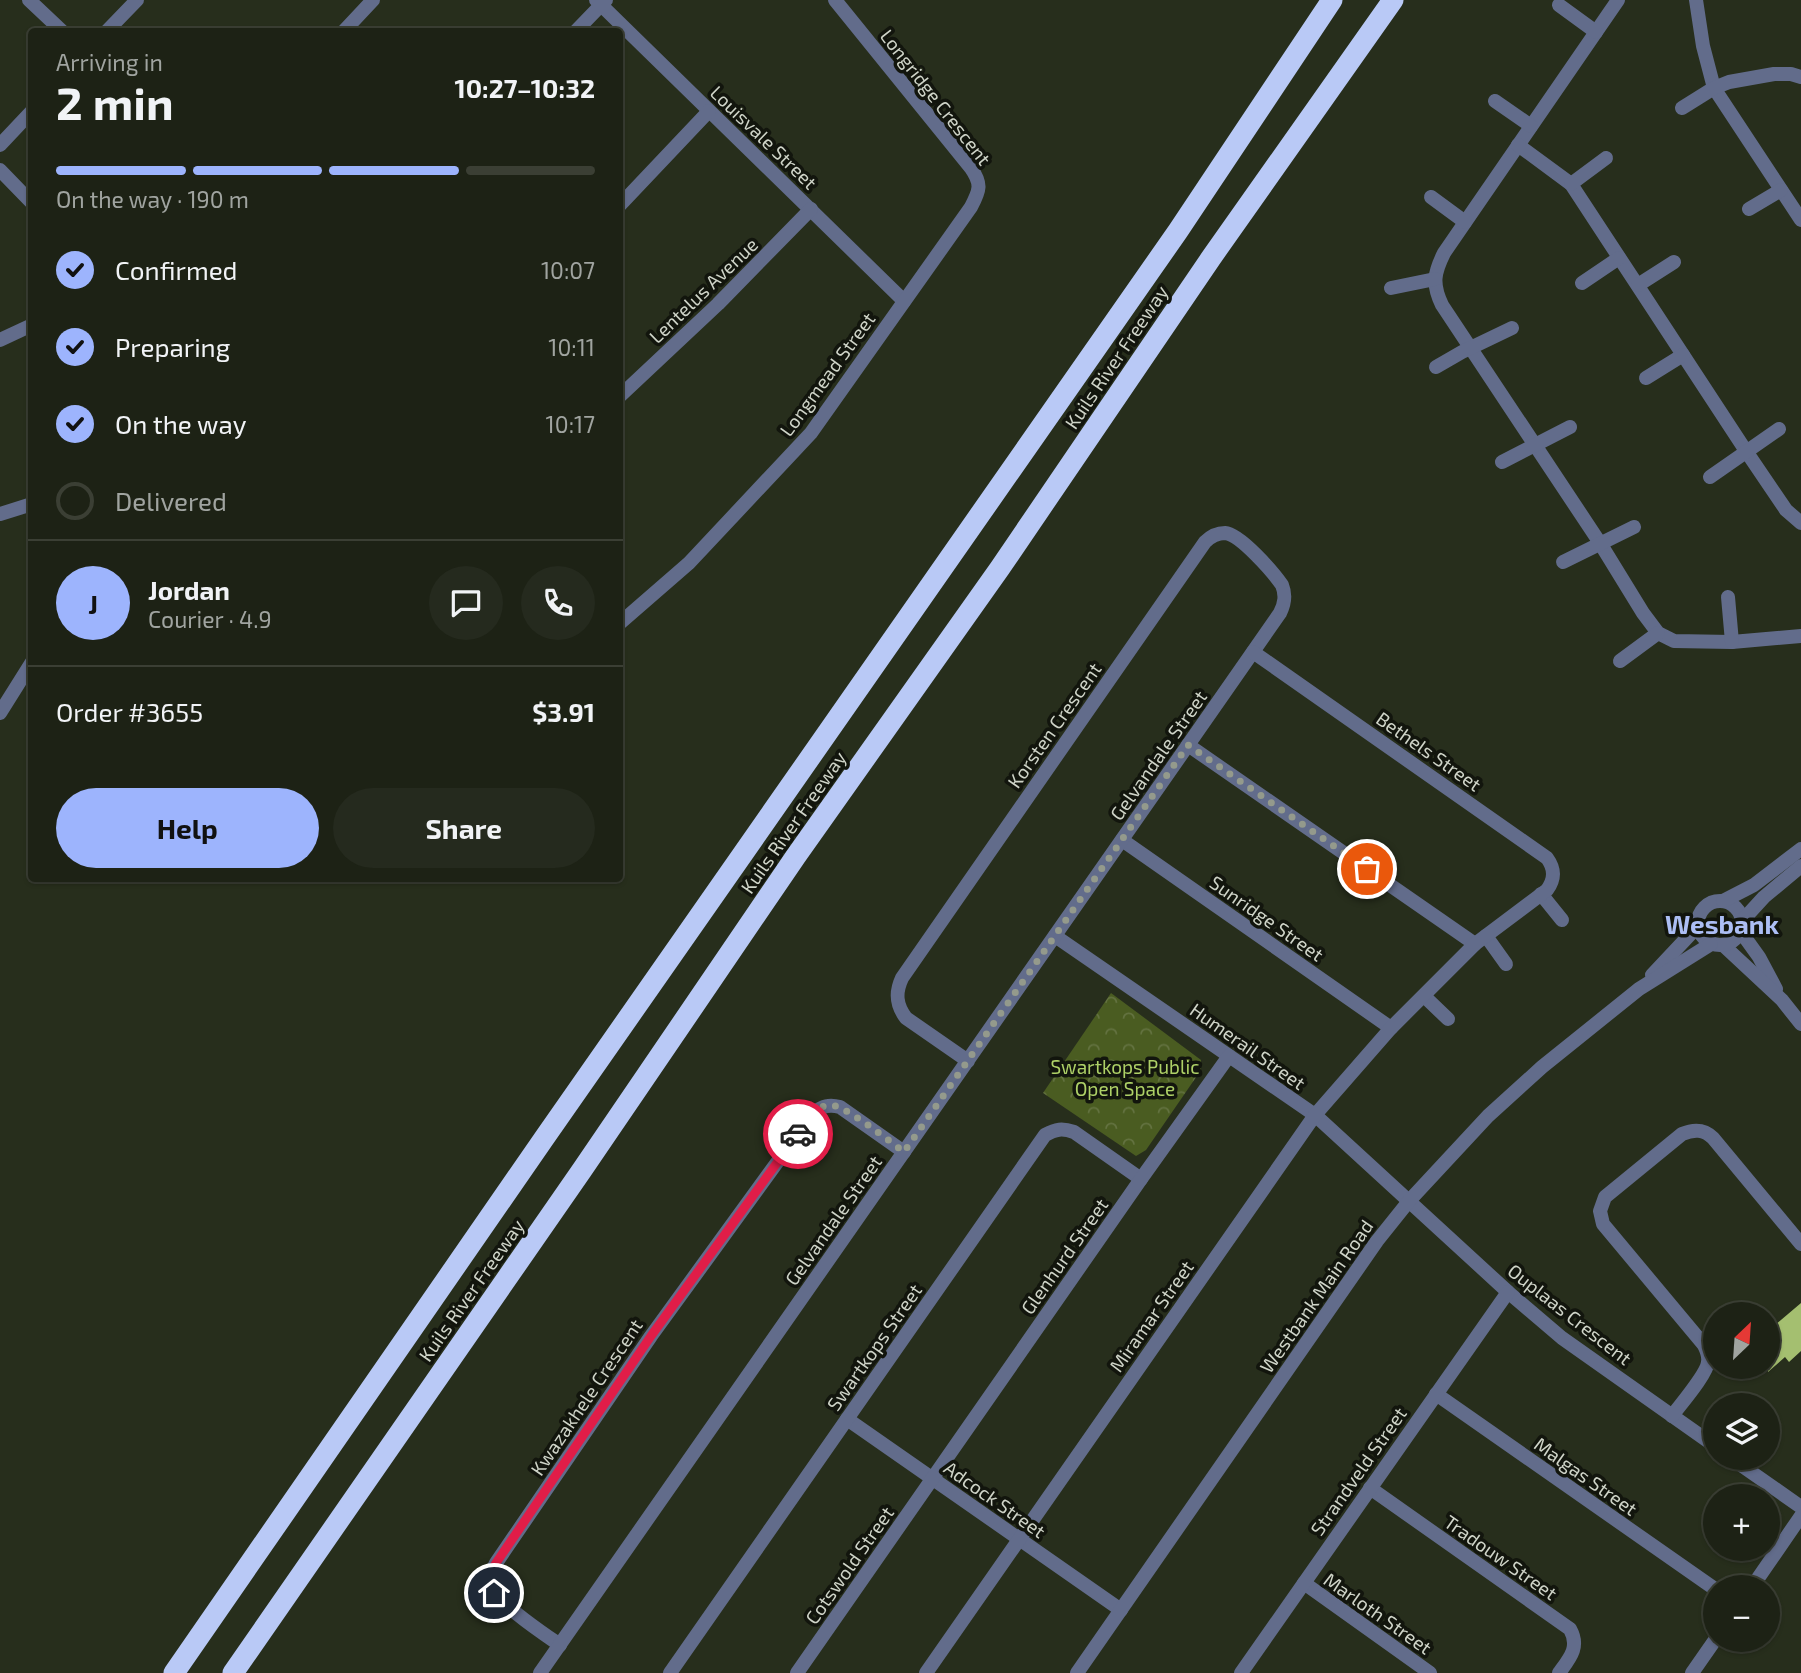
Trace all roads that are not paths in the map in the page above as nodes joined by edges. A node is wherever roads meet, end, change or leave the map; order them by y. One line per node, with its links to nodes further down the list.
1 (29, 0): 11 (street)
2 (137, 0): 12 (street)
3 (373, 0): 13 (street)
4 (835, 0): 28 (street, Longridge Crescent)
5 (1332, 0): 116 (highway, Kuils River Freeway)
6 (1393, 0): 117 (highway, Kuils River Freeway)
7 (1618, 0): 15 (street)
8 (1696, 0): 17 (street)
9 (601, 2): 14 (street); 20 (street, Louisvale Street)
10 (1559, 5): 15 (street)
11 (59, 28)
12 (110, 28)
13 (347, 28)
14 (578, 28)
15 (1596, 32): 22 (street)
16 (1801, 78): 17 (street)
17 (1714, 88): 19 (street); 29 (street)
18 (1495, 101): 22 (street)
19 (1682, 108)
20 (709, 111): 32 (street); 33 (street, Louisvale Street)
21 (28, 115): 23 (street)
22 (1531, 126): 24 (street)
23 (0, 145)
24 (1518, 145): 27 (street); 36 (street)
25 (1606, 158): 27 (street)
26 (0, 170): 31 (street)
27 (1571, 184): 37 (street)
28 (979, 185): 43 (street, Longmead Street)
29 (1781, 190): 34 (street); 35 (street)
30 (1431, 197): 36 (street)
31 (28, 199)
32 (623, 202)
33 (811, 209): 43 (street, Louisvale Street); 51 (street, Lentelus Avenue)
34 (1749, 209)
35 (1801, 220)
36 (1465, 222): 39 (street)
37 (1619, 258): 40 (street); 41 (street)
38 (1674, 262): 41 (street)
39 (1435, 279): 42 (street); 47 (street)
40 (1582, 283)
41 (1638, 285): 48 (street)
42 (1391, 288)
43 (904, 301): 65 (street, Longmead Street)
44 (28, 326): 46 (street)
45 (1512, 328): 47 (street)
46 (0, 340)
47 (1471, 348): 49 (street); 54 (street)
48 (1683, 355): 50 (street); 55 (street)
49 (1436, 367)
50 (1646, 379)
51 (623, 393)
52 (1570, 428): 54 (street)
53 (1779, 429): 55 (street)
54 (1534, 446): 56 (street); 62 (street)
55 (1746, 451): 57 (street); 60 (street)
56 (1502, 462)
57 (1710, 477)
58 (28, 505): 59 (street)
59 (0, 514)
60 (1801, 523)
61 (1634, 527): 62 (street)
62 (1600, 543): 63 (street); 66 (street)
63 (1563, 562)
64 (1728, 597): 68 (street)
65 (623, 621)
66 (1658, 633): 68 (street); 70 (street)
67 (1801, 636): 68 (street)
68 (1732, 642)
69 (1254, 652): 73 (street, Gelvandale Street); 77 (street, Bethels Street); 93 (street, Korsten Crescent)
70 (1620, 661)
71 (28, 668): 72 (street)
72 (0, 712)
73 (1188, 745): 74 (street, Gelvandale Street); 83 (street)
74 (1122, 840): 82 (street, Gelvandale Street); 91 (street, Sunridge Street)
75 (1801, 849): 78 (street)
76 (1801, 866): 81 (street)
77 (1541, 894): 79 (street); 83 (street)
78 (1723, 901): 80 (street); 81 (street)
79 (1562, 920)
80 (1698, 926): 84 (street); 86 (street, Westbank Main Road)
81 (1741, 926): 84 (street); 88 (street)
82 (1055, 936): 92 (street, Humerail Street); 93 (street, Gelvandale Street)
83 (1481, 940): 85 (street); 87 (street)
84 (1717, 944): 86 (street, Westbank Main Road); 88 (street)
85 (1506, 964)
86 (1639, 989): 97 (street, Westbank Main Road)
87 (1424, 996): 89 (street); 91 (street)
88 (1782, 999): 90 (street)
89 (1448, 1020)
90 (1801, 1024)
91 (1391, 1028): 94 (street)
92 (1228, 1056): 94 (street, Humerail Street); 96 (street, Glenhurd Street)
93 (968, 1061): 95 (street, Gelvandale Street)
94 (1315, 1115): 97 (street, Humerail Street); 109 (street, Miramar Street)
95 (904, 1152): 114 (street, Gelvandale Street); 114 (street, Kwazakhele Crescent)
96 (1141, 1178): 102 (street, Swartkops Street); 105 (street, Glenhurd Street)
97 (1409, 1202): 99 (street, Ouplaas Crescent); 113 (street, Westbank Main Road)
98 (1801, 1244): 101 (street)
99 (1508, 1292): 100 (street, Strandveld Street); 101 (street, Ouplaas Crescent)
100 (1436, 1394): 106 (street, Strandveld Street); 111 (street, Malgas Street)
101 (1672, 1416): 103 (street, Ouplaas Crescent)
102 (847, 1419): 105 (street, Adcock Street); 119 (street, Swartkops Street)
103 (1703, 1438)
104 (1748, 1470): 107 (street)
105 (932, 1479): 109 (street, Adcock Street); 120 (street, Cotswold Street)
106 (1370, 1488): 112 (street, Strandveld Street); 125 (street, Tradouw Street)
107 (1801, 1507)
108 (1801, 1516): 110 (street)
109 (1019, 1539): 113 (street, Adcock Street); 121 (street, Miramar Street)
110 (1760, 1575)
111 (1703, 1581)
112 (1304, 1583): 123 (street, Strandveld Street); 124 (street, Marloth Street)
113 (1121, 1610): 122 (street, Westbank Main Road)
114 (560, 1645): 118 (street, Gelvandale Street)
115 (1707, 1652): 126 (street)
116 (174, 1673)
117 (233, 1673)
118 (540, 1673)
119 (670, 1673)
120 (797, 1673)
121 (926, 1673)
122 (1077, 1673)
123 (1241, 1673)
124 (1430, 1673)
125 (1559, 1673)
126 (1692, 1673)

